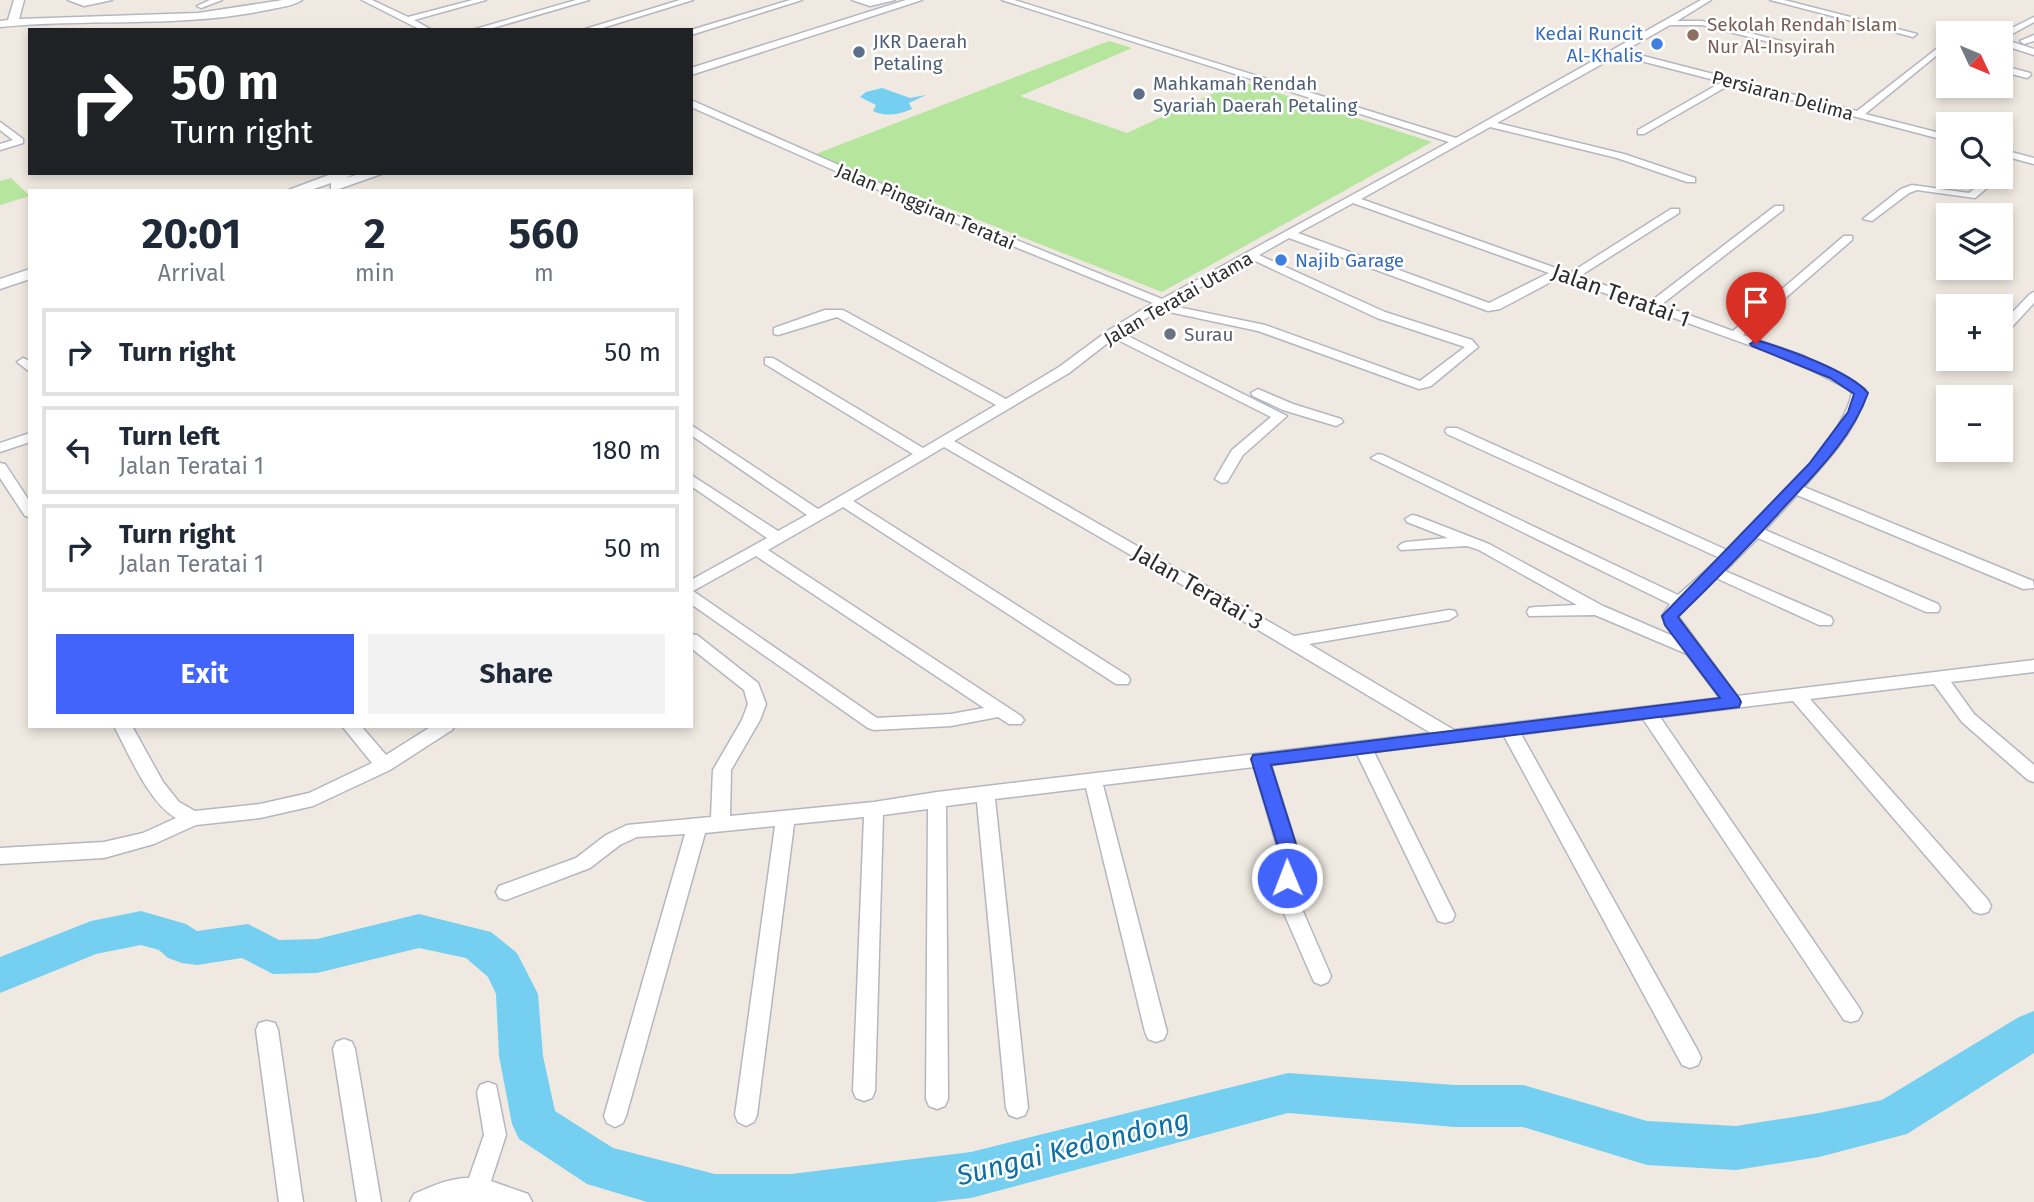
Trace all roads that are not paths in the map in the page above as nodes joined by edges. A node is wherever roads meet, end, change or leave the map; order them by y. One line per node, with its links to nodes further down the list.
1 (19, 0): 18 (street)
2 (72, 0): 3 (street)
3 (107, 0)
4 (218, 0): 17 (street)
5 (297, 0): 18 (street)
6 (369, 0): 20 (street)
7 (482, 0): 20 (street)
8 (585, 0): 24 (street)
9 (690, 0): 25 (street)
10 (798, 0): 28 (street)
11 (891, 0): 16 (street)
12 (917, 0): 26 (street)
13 (1006, 0): 47 (street)
14 (1707, 0): 22 (street, Jalan Teratai Utama)
15 (1774, 0): 29 (street)
16 (858, 4): 26 (street)
17 (201, 6)
18 (14, 18): 21 (street)
19 (2034, 19): 27 (street)
20 (407, 20): 23 (street)
21 (0, 22)
22 (1668, 23): 31 (street); 34 (street, Jalan Teratai Utama)
23 (424, 28)
24 (483, 28)
25 (593, 28)
26 (807, 31): 36 (street); 37 (street)
27 (2013, 31)
28 (693, 32)
29 (1913, 34)
30 (2034, 38): 33 (street)
31 (1777, 41)
32 (2034, 44): 33 (street)
33 (2029, 50)
34 (1617, 52): 40 (street, Persiaran Delima); 43 (street, Jalan Teratai Utama)
35 (1934, 52): 42 (street)
36 (693, 63)
37 (693, 71)
38 (2013, 71): 39 (street)
39 (2027, 75)
40 (1731, 81): 42 (street, Persiaran Delima); 45 (street)
41 (693, 104): 74 (street, Jalan Pinggiran Teratai)
42 (1858, 115): 46 (street, Persiaran Delima)
43 (1488, 124): 47 (street, Jalan Teratai Utama); 55 (street)
44 (0, 125): 48 (street)
45 (1641, 132)
46 (1936, 135)
47 (1456, 141): 61 (street, Jalan Teratai Utama)
48 (0, 147)
49 (2013, 155): 50 (street)
50 (2019, 157): 51 (street); 52 (street)
51 (2034, 161)
52 (2013, 162)
53 (343, 175): 57 (street)
54 (371, 175): 58 (street)
55 (1690, 180)
56 (1936, 188): 64 (street)
57 (299, 189)
58 (328, 189)
59 (1939, 189): 60 (street)
60 (1979, 189)
61 (1353, 199): 65 (street, Jalan Teratai Utama); 69 (street, Jalan Teratai 1)
62 (1779, 208): 75 (street)
63 (1675, 211): 69 (street)
64 (1868, 219)
65 (1289, 234): 67 (street, Jalan Teratai Utama); 69 (street)
66 (1848, 238): 79 (street)
67 (1251, 255): 74 (street, Jalan Teratai Utama); 74 (street, Jalan Pinggiran Teratai)
68 (28, 275): 70 (street)
69 (1565, 275): 75 (street, Jalan Teratai 1)
70 (0, 284)
71 (28, 285): 72 (street)
72 (0, 293)
73 (2034, 296): 76 (street)
74 (1160, 304): 78 (street, Jalan Teratai Utama)
75 (1652, 306): 79 (street, Jalan Teratai 1)
76 (2013, 318)
77 (778, 331): 82 (street)
78 (1113, 333): 81 (street); 82 (street, Jalan Teratai Utama)
79 (1734, 335): 94 (street, Jalan Teratai 1)
80 (769, 361): 89 (street)
81 (1203, 375): 83 (street); 92 (street)
82 (1005, 404): 87 (street, Jalan Teratai Utama)
83 (1336, 422)
84 (693, 430): 97 (street)
85 (1452, 431): 104 (street)
86 (28, 438): 88 (street)
87 (944, 441): 89 (street, Jalan Teratai Utama); 115 (street, Jalan Teratai 3)
88 (0, 448)
89 (923, 454): 95 (street, Jalan Teratai Utama)
90 (1378, 458): 108 (street)
91 (0, 467): 96 (street)
92 (1222, 479)
93 (693, 480): 100 (street)
94 (1795, 489): 99 (street, Jalan Teratai 1); 106 (street)
95 (843, 501): 97 (street, Jalan Teratai Utama); 119 (street)
96 (28, 510)
97 (817, 516): 100 (street, Jalan Teratai Utama)
98 (1412, 519): 101 (street)
99 (1755, 531): 104 (street, Jalan Teratai 1); 109 (street)
100 (778, 538): 103 (street, Jalan Teratai Utama)
101 (1469, 540): 102 (street); 110 (street)
102 (1406, 547)
103 (757, 550): 107 (street, Jalan Teratai Utama); 122 (street)
104 (1730, 557): 105 (street, Jalan Teratai 1)
105 (1715, 572): 108 (street, Jalan Teratai 1); 113 (street)
106 (2028, 585)
107 (693, 586): 122 (street)
108 (1681, 603): 116 (street)
109 (1932, 608)
110 (1597, 610): 111 (street); 116 (street)
111 (1535, 612)
112 (1449, 615): 115 (street)
113 (1825, 621)
114 (693, 641): 140 (street)
115 (1291, 642): 129 (street, Jalan Teratai 3)
116 (1693, 650): 121 (street)
117 (2034, 666): 118 (street)
118 (1939, 678): 120 (street); 133 (street)
119 (1122, 680)
120 (1797, 695): 121 (street); 144 (street)
121 (1732, 702): 123 (street)
122 (999, 710): 124 (street)
123 (1648, 713): 128 (street); 147 (street)
124 (1015, 720)
125 (124, 728): 138 (street)
126 (353, 728): 132 (street)
127 (443, 728): 132 (street)
128 (1509, 729): 129 (street); 151 (street)
129 (1451, 736): 130 (street)
130 (1363, 748): 131 (street); 145 (street)
131 (1260, 759): 134 (street); 146 (street)
132 (384, 765): 138 (street)
133 (2034, 775)
134 (1093, 780): 135 (street); 149 (street)
135 (985, 793): 136 (street); 155 (street)
136 (937, 799): 137 (street); 154 (street)
137 (874, 809): 139 (street); 152 (street)
138 (193, 818): 142 (street)
139 (785, 819): 140 (street); 156 (street)
140 (720, 824): 141 (street)
141 (697, 826): 143 (street); 157 (street)
142 (0, 856)
143 (506, 892)
144 (1981, 906)
145 (1445, 915)
146 (1321, 976)
147 (1852, 1013)
148 (267, 1030): 159 (street)
149 (1156, 1032)
150 (344, 1049): 160 (street)
151 (1690, 1058)
152 (864, 1091)
153 (488, 1092): 158 (street)
154 (937, 1098)
155 (1017, 1108)
156 (746, 1115)
157 (615, 1116)
158 (477, 1188): 161 (street); 162 (street)
159 (291, 1202)
160 (369, 1202)
161 (422, 1202)
162 (520, 1202)

